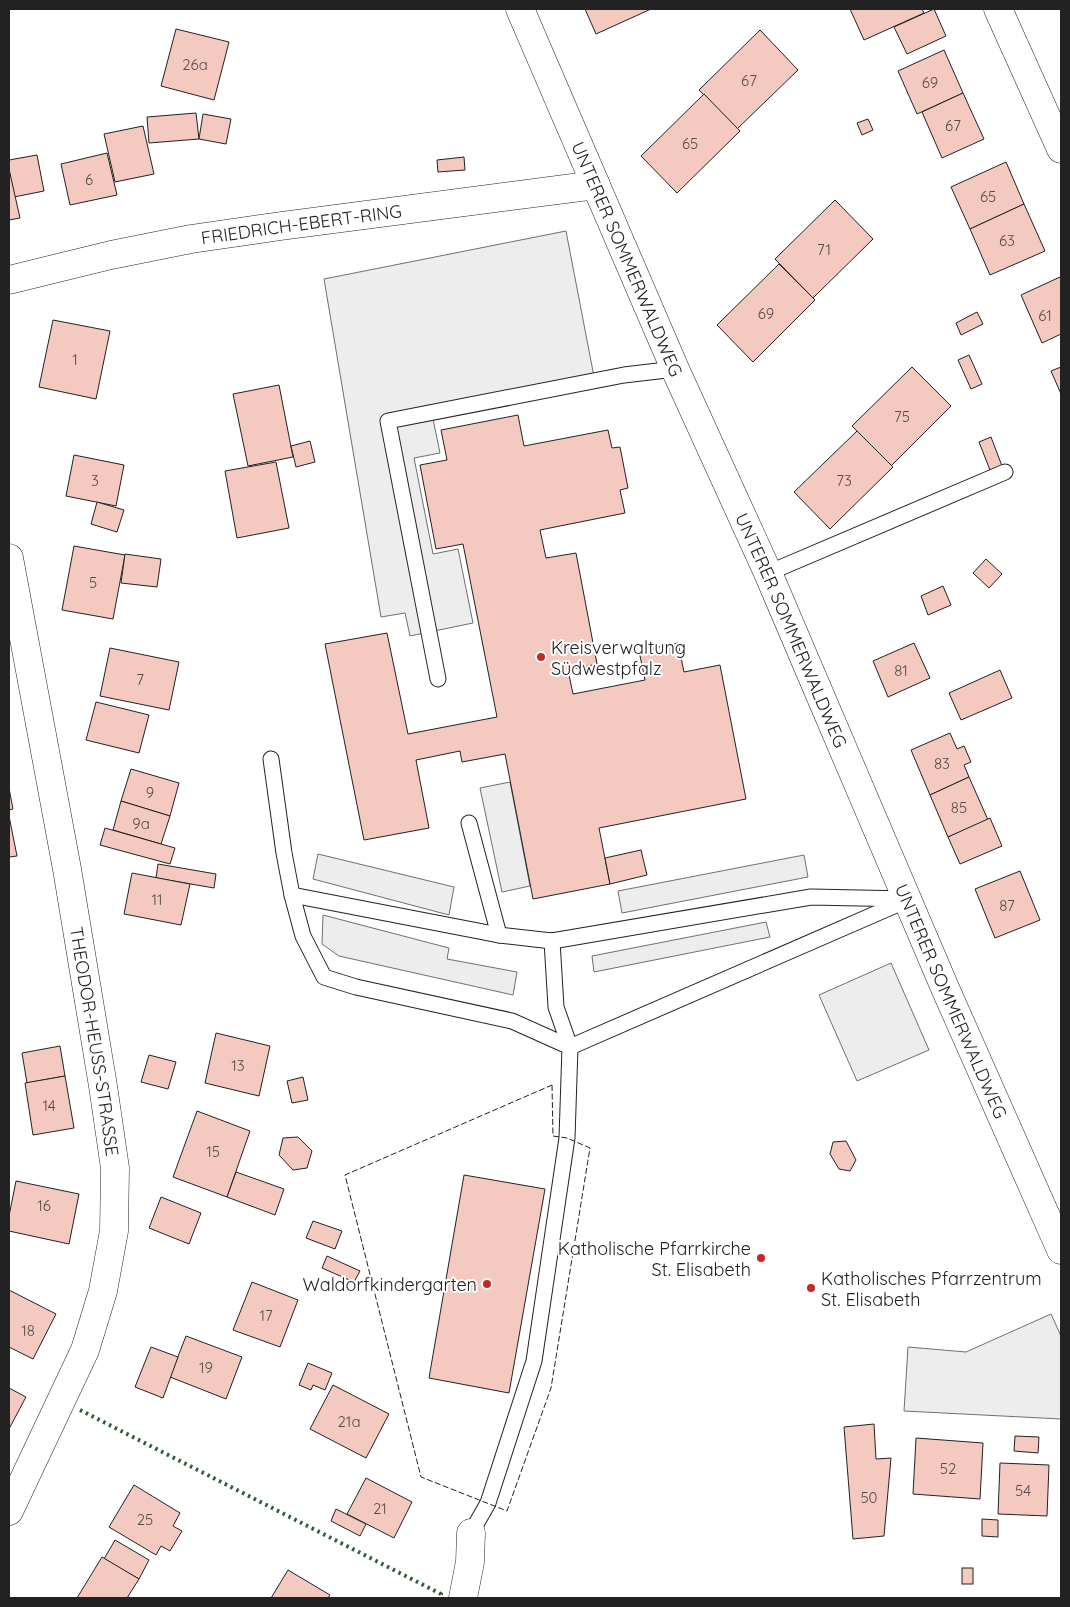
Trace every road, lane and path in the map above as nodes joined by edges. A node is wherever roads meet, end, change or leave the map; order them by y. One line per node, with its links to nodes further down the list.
1 (520, 9): 4 (street, UNTERER SOMMERWALDWEG)
2 (998, 9): 3 (street)
3 (1061, 149)
4 (596, 185): 5 (street, FRIEDRICH-EBERT-RING); 6 (street, UNTERER SOMMERWALDWEG)
5 (9, 280)
6 (675, 369): 9 (street, UNTERER SOMMERWALDWEG); 11 (lane)
7 (1005, 472): 9 (lane)
8 (9, 558): 10 (street, THEODOR-HEUSS-STRASSE)
9 (768, 573): 15 (street, UNTERER SOMMERWALDWEG)
10 (19, 667): 20 (street, THEODOR-HEUSS-STRASSE)
11 (438, 679)
12 (271, 759): 14 (lane)
13 (470, 822): 16 (lane)
14 (292, 895): 16 (lane); 18 (lane)
15 (908, 899): 17 (lane); 18 (lane); 19 (street, UNTERER SOMMERWALDWEG)
16 (499, 935): 17 (lane)
17 (552, 941): 18 (lane)
18 (570, 1047): 21 (lane)
19 (1061, 1250)
20 (9, 1511)
21 (471, 1533): 22 (street)
22 (463, 1598)

